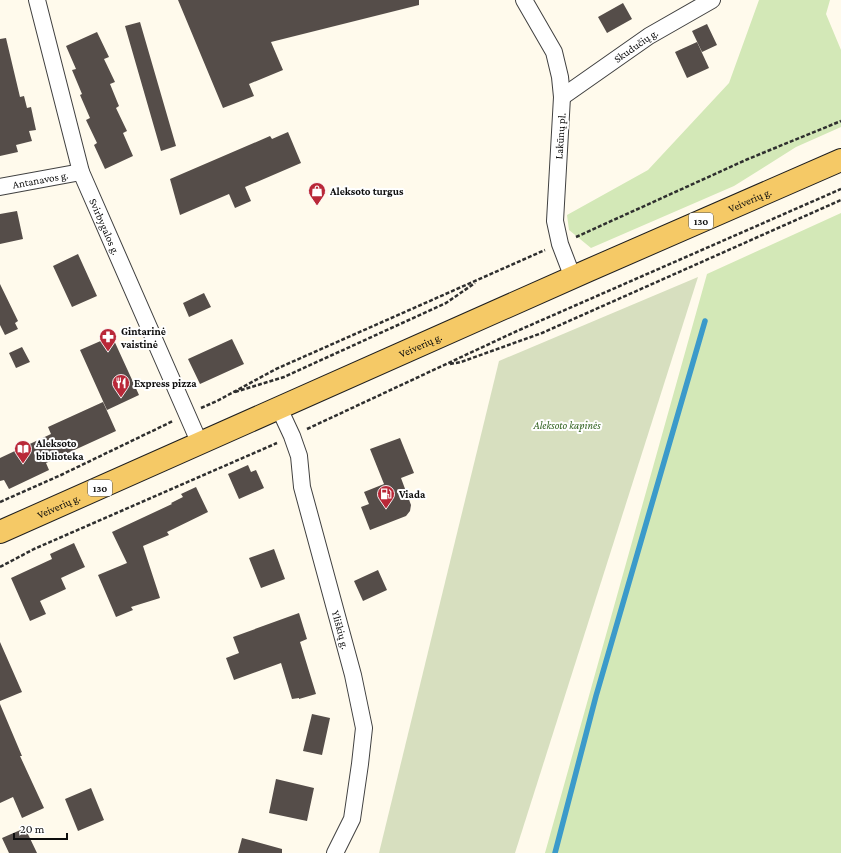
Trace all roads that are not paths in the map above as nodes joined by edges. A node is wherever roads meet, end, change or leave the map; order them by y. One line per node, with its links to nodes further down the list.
1 (37, 0): 6 (street, Svirbygalos g.)
2 (524, 0): 4 (street, Lakūnų pl.)
3 (712, 0): 4 (street, Skudučių g.)
4 (562, 97): 8 (street, Lakūnų pl.)
5 (841, 160): 8 (main road, Veiverių g. / 130)
6 (81, 172): 7 (street, Antanavos g.); 10 (street, Svirbygalos g.)
7 (0, 187)
8 (573, 278): 9 (main road, Veiverių g. / 130)
9 (279, 408): 10 (main road, Veiverių g. / 130); 12 (street, Yliškių g.)
10 (200, 444): 11 (main road, Veiverių g. / 130)
11 (0, 532)
12 (335, 853)

